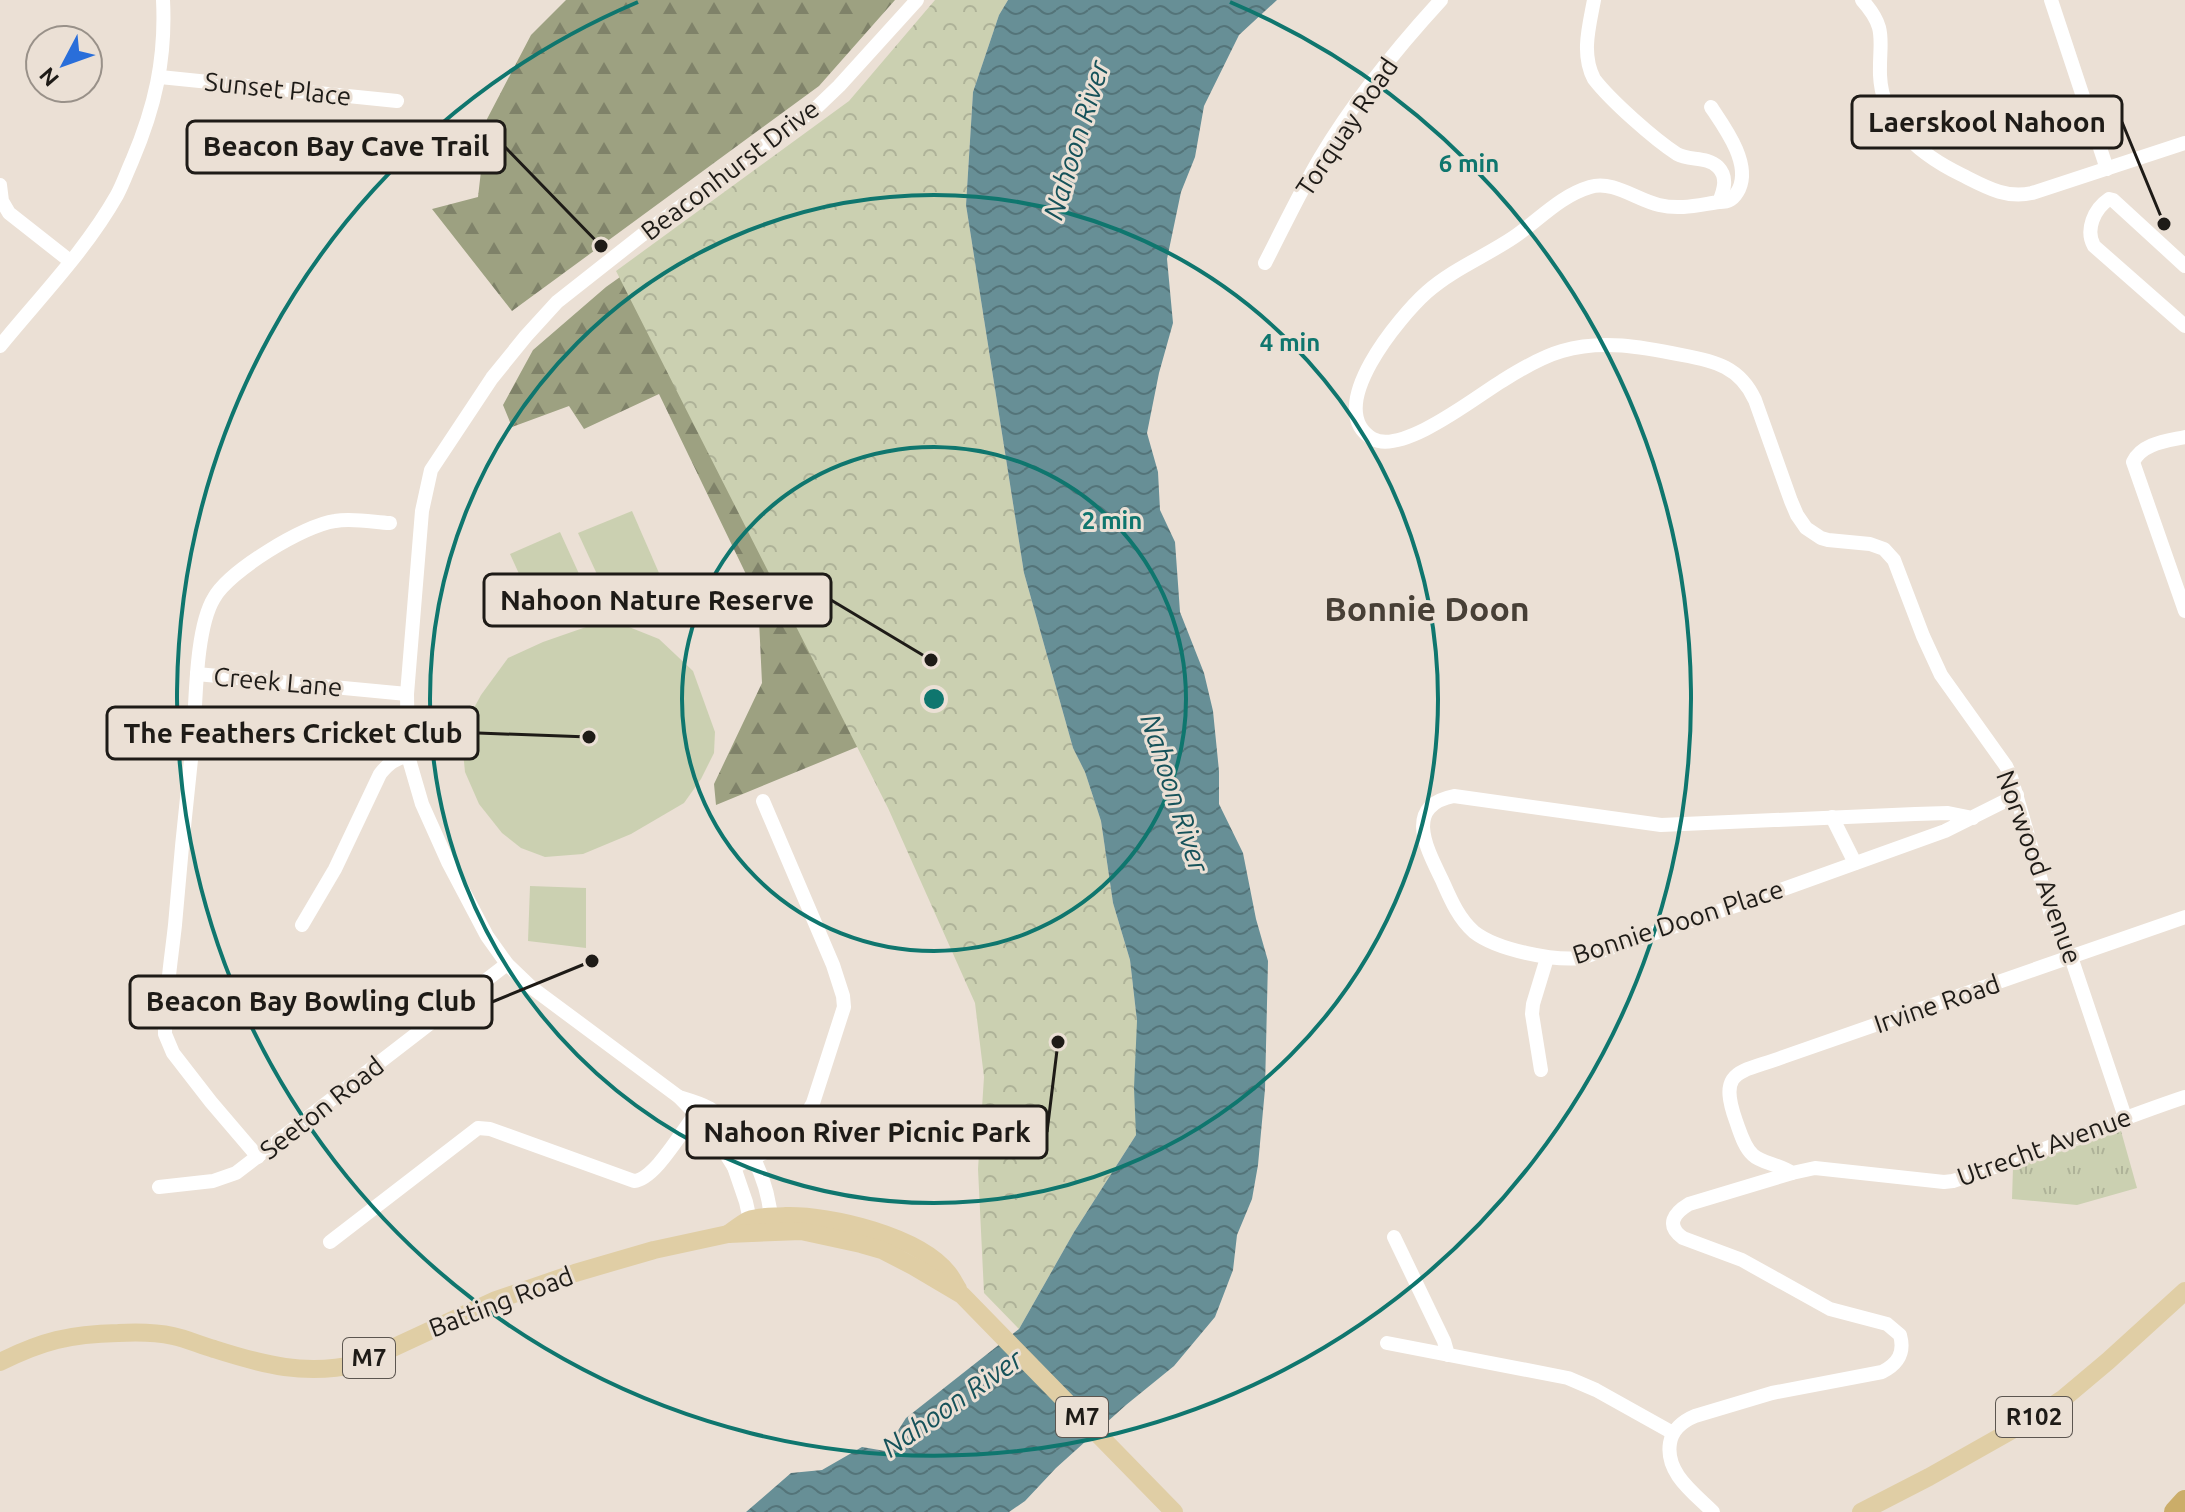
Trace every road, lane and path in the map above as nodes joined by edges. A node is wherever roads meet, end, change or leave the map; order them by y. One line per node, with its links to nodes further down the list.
1 (163, 0): 7 (street)
2 (917, 0): 25 (street, Beaconhurst Drive)
3 (1441, 0): 15 (street, Torquay Road)
4 (1594, 0): 13 (street)
5 (1862, 0): 11 (street)
6 (2051, 0): 11 (street)
7 (160, 77): 8 (street, Sunset Place); 14 (street)
8 (397, 101)
9 (1711, 107): 13 (street)
10 (2185, 143): 11 (street)
11 (2107, 169)
12 (0, 185): 14 (street)
13 (1719, 202): 27 (street, Norwood Avenue)
14 (70, 261): 18 (street)
15 (1265, 263)
16 (2185, 266): 17 (street)
17 (2185, 326)
18 (0, 346)
19 (2185, 437): 22 (street)
20 (390, 523): 24 (street)
21 (2185, 557): 22 (street)
22 (2168, 562): 23 (street)
23 (2185, 611)
24 (197, 674): 25 (street, Creek Lane); 43 (street)
25 (407, 694): 26 (street, Beaconhurst Drive)
26 (408, 756): 33 (street); 36 (street, Beaconhurst Drive)
27 (2017, 795): 30 (street, Bonnie Doon Place); 34 (street, Norwood Avenue)
28 (763, 801): 44 (street)
29 (1832, 817): 30 (street, Bonnie Doon Place); 31 (street); 35 (street, Bonnie Doon Place)
30 (1973, 818): 31 (street, Bonnie Doon Place)
31 (1855, 863): 35 (street, Bonnie Doon Place)
32 (2185, 917): 34 (street, Irvine Road)
33 (302, 925)
34 (2071, 957): 41 (street, Norwood Avenue); 42 (street, Irvine Road)
35 (1547, 958): 37 (street)
36 (507, 964): 38 (street, Beaconhurst Drive); 43 (street, Seeton Road)
37 (1541, 1070)
38 (679, 1097): 40 (street, Beaconhurst Drive); 44 (street, Beaconhurst Drive)
39 (2185, 1097): 41 (street, Utrecht Avenue)
40 (695, 1115): 45 (street, Beaconhurst Drive); 51 (street)
41 (2125, 1117): 46 (street, Utrecht Avenue)
42 (1736, 1120): 46 (street, Utrecht Avenue)
43 (258, 1157): 47 (street, Seeton Road)
44 (755, 1158): 45 (street); 48 (street, Beaconhurst Drive)
45 (734, 1167): 49 (street, Beaconhurst Drive)
46 (1792, 1173): 56 (street)
47 (159, 1187)
48 (772, 1224): 49 (main road, Batting Road / M7); 58 (main road, Batting Road / M7)
49 (752, 1227): 55 (main road, Batting Road / M7)
50 (1394, 1237): 54 (street)
51 (330, 1242)
52 (2185, 1291): 60 (main road, R102)
53 (1387, 1343): 54 (street)
54 (1448, 1355): 56 (street)
55 (0, 1362)
56 (1673, 1433): 59 (street)
57 (2185, 1501): 61 (highway)
58 (1174, 1512)
59 (1713, 1512)
60 (1861, 1512)
61 (2175, 1512)

